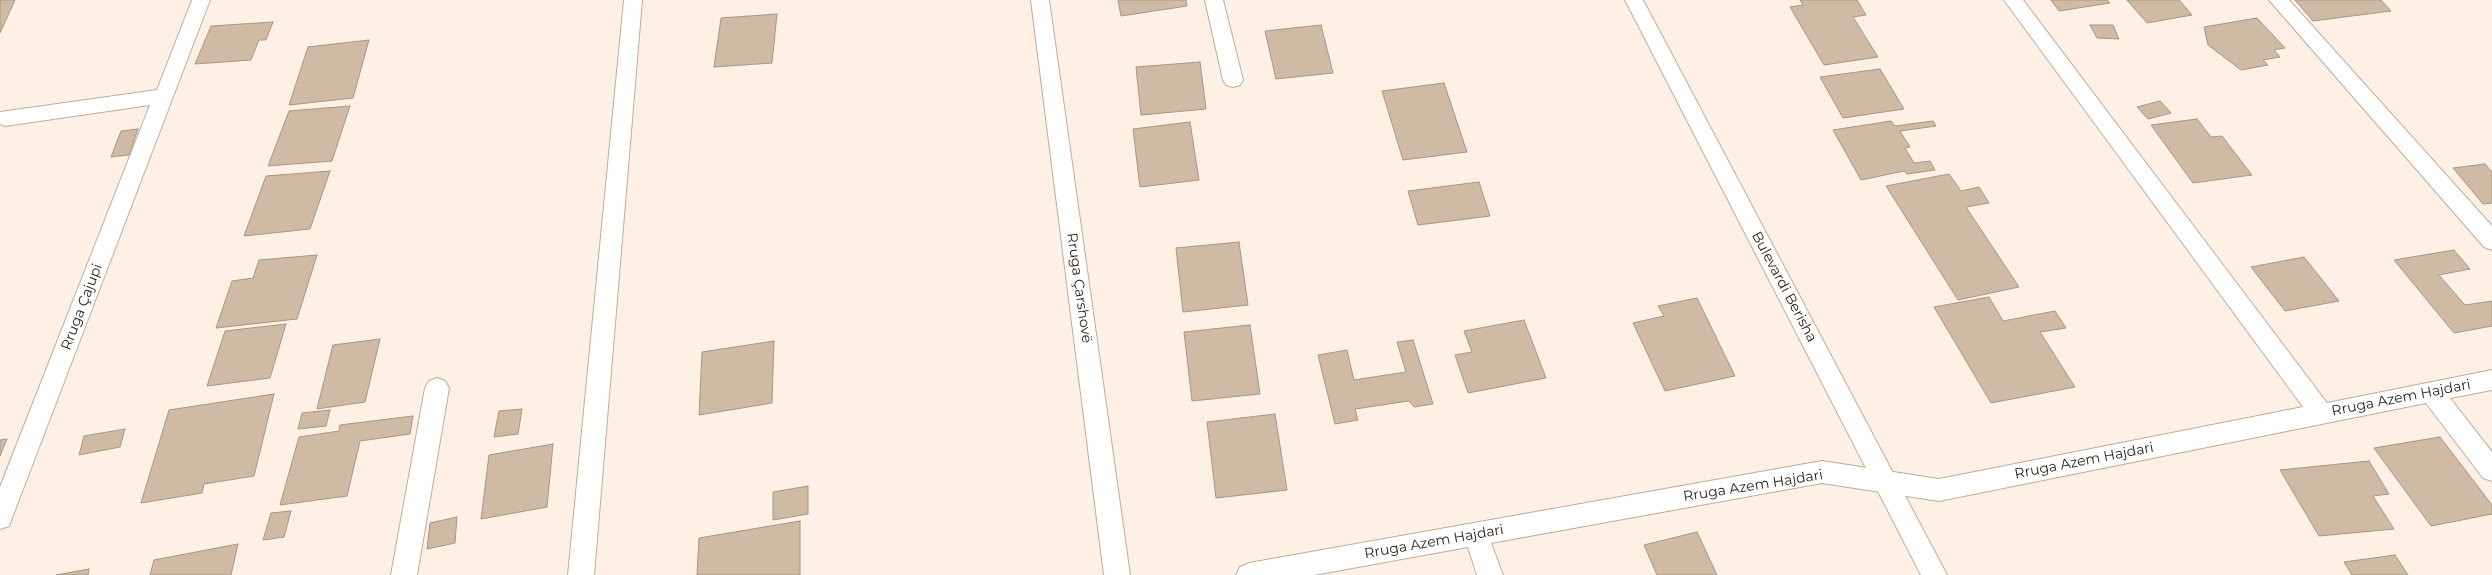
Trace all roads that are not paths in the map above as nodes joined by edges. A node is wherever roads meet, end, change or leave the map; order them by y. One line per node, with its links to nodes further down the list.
1 (200, 0): 9 (street, Rruga Çajupi)
2 (633, 0): 21 (street)
3 (1040, 0): 22 (street, Rruga Çarshovë)
4 (1214, 0): 8 (street)
5 (1634, 0): 17 (street, Bulevardi Berisha)
6 (2013, 0): 15 (street)
7 (2278, 0): 11 (street)
8 (1233, 80)
9 (164, 96): 10 (street); 18 (street, Rruga Çajupi)
10 (5, 118)
11 (2492, 241)
12 (2492, 380): 14 (street, Rruga Azem Hajdari)
13 (437, 388): 20 (street)
14 (2431, 392): 15 (street, Rruga Azem Hajdari); 16 (street)
15 (2322, 414): 17 (street, Rruga Azem Hajdari)
16 (2492, 470)
17 (1885, 481): 19 (street, Rruga Azem Hajdari); 25 (street, Bulevardi Berisha)
18 (0, 518)
19 (1476, 534): 23 (street, Rruga Azem Hajdari); 24 (street)
20 (404, 575)
21 (581, 575)
22 (1117, 575)
23 (1249, 575)
24 (1490, 575)
25 (1934, 575)

